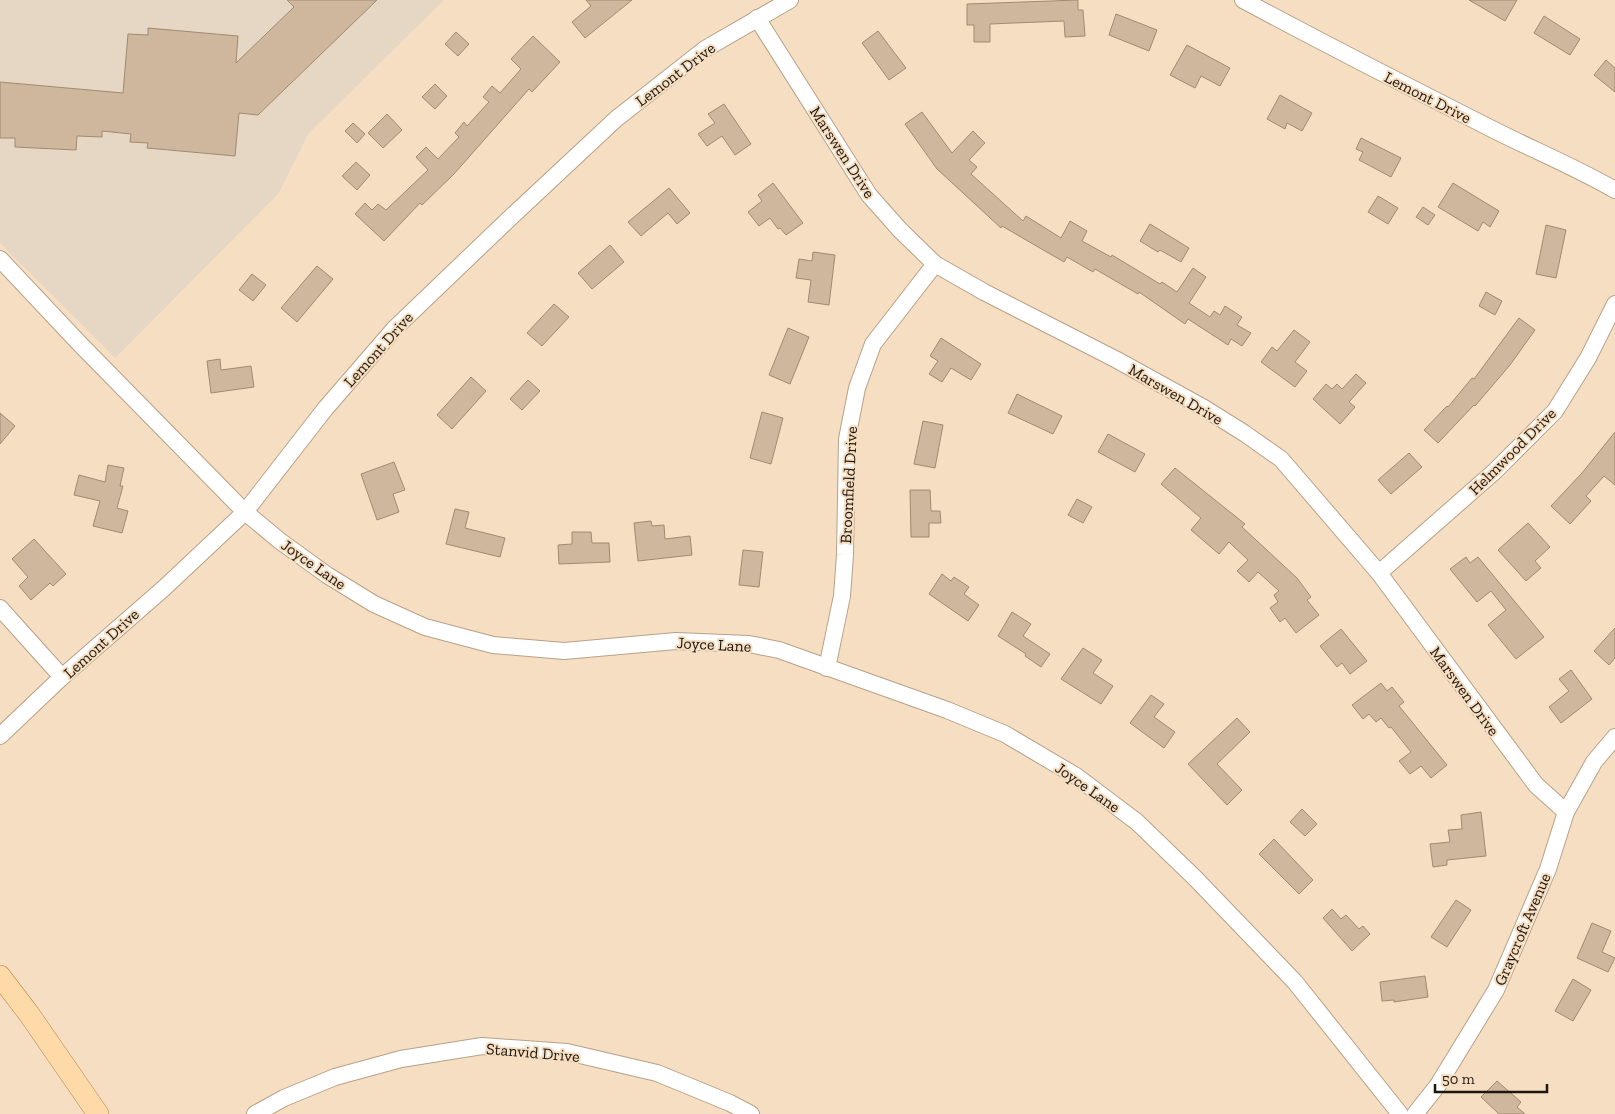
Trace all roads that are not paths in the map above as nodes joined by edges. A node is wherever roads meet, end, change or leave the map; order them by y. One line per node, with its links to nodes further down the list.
1 (790, 0): 3 (street, Lemont Drive)
2 (1243, 0): 4 (street, Lemont Drive)
3 (757, 18): 6 (street, Marswen Drive); 8 (street, Lemont Drive)
4 (1615, 190)
5 (0, 259): 8 (street, Joyce Lane)
6 (935, 264): 9 (street, Marswen Drive); 11 (street, Broomfield Drive)
7 (1615, 304): 9 (street, Helmwood Drive)
8 (245, 512): 11 (street, Joyce Lane); 12 (street, Lemont Drive)
9 (1379, 573): 15 (street, Marswen Drive)
10 (0, 608): 12 (street)
11 (827, 668): 20 (street, Joyce Lane)
12 (62, 677): 13 (street, Lemont Drive)
13 (0, 736)
14 (1615, 737): 15 (street, Graycroft Avenue)
15 (1566, 812): 21 (street, Graycroft Avenue)
16 (0, 976): 17 (main road)
17 (98, 1114)
18 (255, 1114): 19 (street, Stanvid Drive)
19 (751, 1114)
20 (1400, 1114)
21 (1415, 1114)

